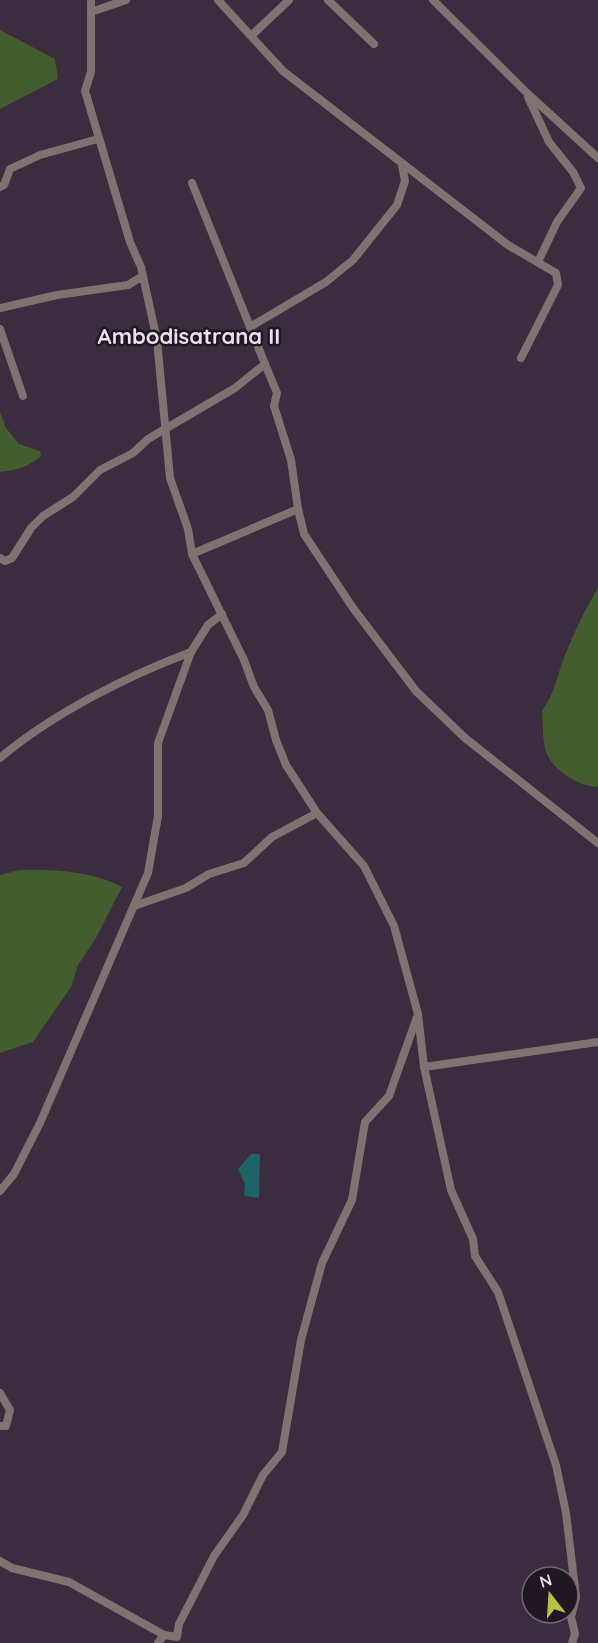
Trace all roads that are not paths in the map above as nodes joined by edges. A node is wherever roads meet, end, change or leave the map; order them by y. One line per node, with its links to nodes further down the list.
1 (92, 0): 7 (street)
2 (126, 0): 7 (street)
3 (218, 0): 8 (street)
4 (289, 0): 8 (street)
5 (328, 0): 9 (street)
6 (433, 0): 10 (street)
7 (91, 12): 11 (street)
8 (252, 35): 13 (street)
9 (374, 44)
10 (526, 93): 12 (street); 16 (street)
11 (98, 139): 15 (street); 17 (street)
12 (598, 158)
13 (401, 164): 16 (street); 19 (street)
14 (192, 183): 19 (street)
15 (0, 187)
16 (538, 262): 21 (street)
17 (143, 276): 18 (street); 24 (street)
18 (0, 308)
19 (250, 327): 22 (street)
20 (0, 329): 23 (street)
21 (521, 358)
22 (266, 364): 24 (street); 25 (street)
23 (23, 396)
24 (167, 430): 26 (street); 27 (street)
25 (298, 509): 26 (street); 32 (street)
26 (192, 554): 28 (street)
27 (0, 558)
28 (222, 614): 29 (street); 31 (street)
29 (191, 652): 30 (street); 33 (street)
30 (0, 758)
31 (317, 813): 33 (street); 34 (street)
32 (598, 843)
33 (134, 906): 37 (street)
34 (418, 1014): 36 (street); 41 (street)
35 (598, 1042): 36 (street)
36 (424, 1067): 43 (street)
37 (0, 1191)
38 (0, 1393): 39 (street)
39 (0, 1426)
40 (0, 1562): 41 (street)
41 (164, 1635): 42 (street)
42 (158, 1643)
43 (572, 1643)

